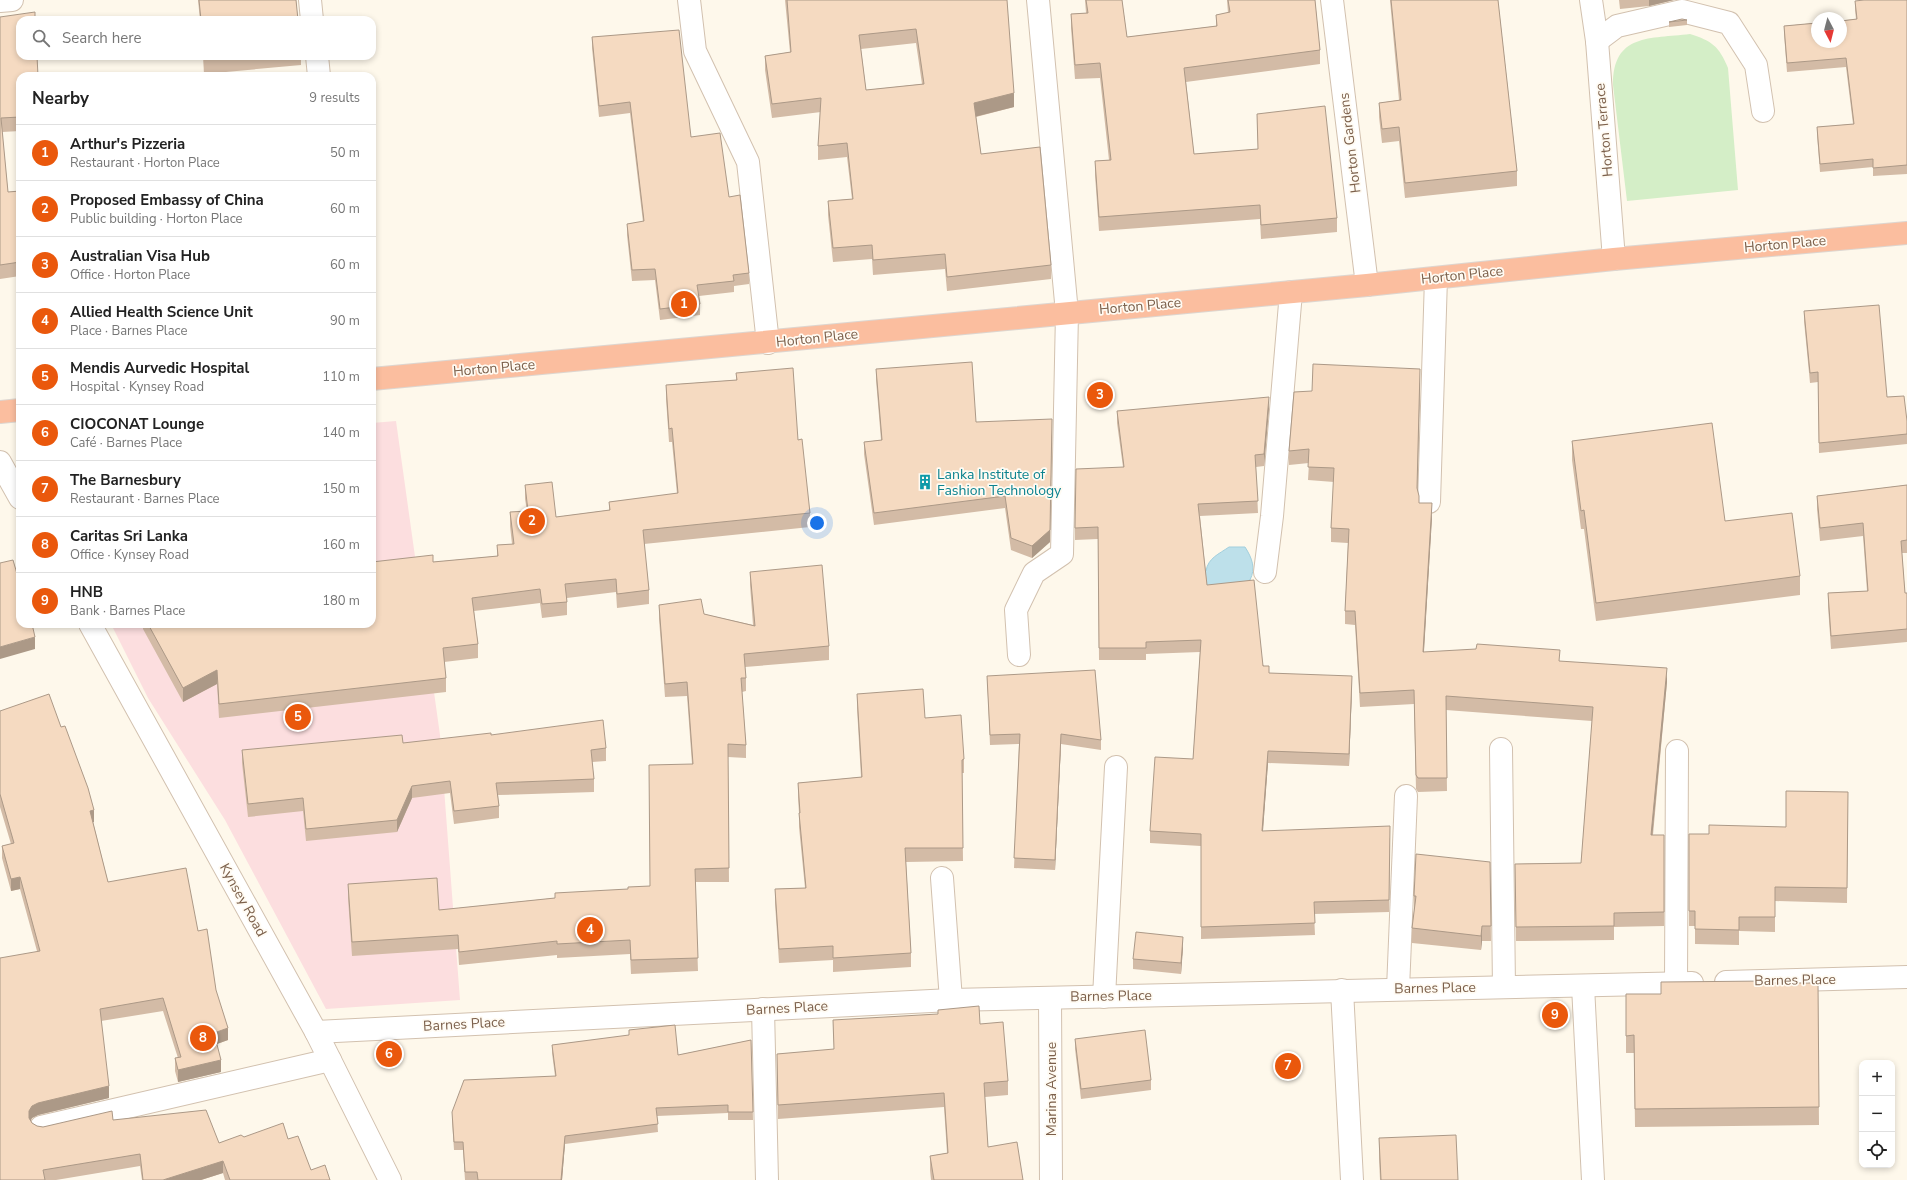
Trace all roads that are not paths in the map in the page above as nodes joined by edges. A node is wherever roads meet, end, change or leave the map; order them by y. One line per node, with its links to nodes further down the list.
1 (12, 0): 7 (street)
2 (310, 0): 8 (street)
3 (689, 0): 19 (street)
4 (1038, 0): 18 (street)
5 (1332, 0): 16 (street, Horton Gardens)
6 (1592, 0): 9 (street, Horton Terrace)
7 (0, 1)
8 (312, 16)
9 (1596, 41): 12 (street); 14 (street, Horton Terrace)
10 (317, 60): 11 (street)
11 (319, 72)
12 (1763, 111)
13 (1907, 233): 14 (highway, Horton Place)
14 (1614, 259): 15 (highway, Horton Place)
15 (1436, 278): 16 (highway, Horton Place); 25 (street)
16 (1367, 285): 17 (highway, Horton Place)
17 (1291, 292): 18 (highway, Horton Place); 26 (street)
18 (1067, 313): 19 (highway, Horton Place); 28 (street)
19 (768, 343): 20 (highway, Horton Place)
20 (376, 379)
21 (16, 410): 22 (highway)
22 (0, 412)
23 (0, 462): 24 (street)
24 (16, 491)
25 (1429, 502)
26 (1265, 572)
27 (92, 628): 44 (street, Kynsey Road)
28 (1019, 655)
29 (1501, 749): 37 (street)
30 (1677, 751): 35 (street)
31 (1116, 767): 40 (street)
32 (1406, 796): 38 (street)
33 (942, 878): 42 (street)
34 (1907, 977): 35 (street, Barnes Place)
35 (1676, 983): 36 (street, Barnes Place)
36 (1583, 986): 37 (street, Barnes Place); 51 (street)
37 (1504, 987): 38 (street, Barnes Place)
38 (1398, 989): 39 (street, Barnes Place)
39 (1342, 990): 40 (street, Barnes Place); 50 (street)
40 (1104, 997): 41 (street, Barnes Place)
41 (1050, 998): 42 (street, Barnes Place); 49 (street, Marina Avenue)
42 (950, 1000): 43 (street, Barnes Place)
43 (763, 1009): 44 (street, Barnes Place); 48 (street)
44 (316, 1032): 45 (street, Kynsey Road)
45 (330, 1060): 46 (street); 47 (street, Kynsey Road)
46 (41, 1127)
47 (390, 1180)
48 (767, 1180)
49 (1051, 1180)
50 (1352, 1180)
51 (1593, 1180)

